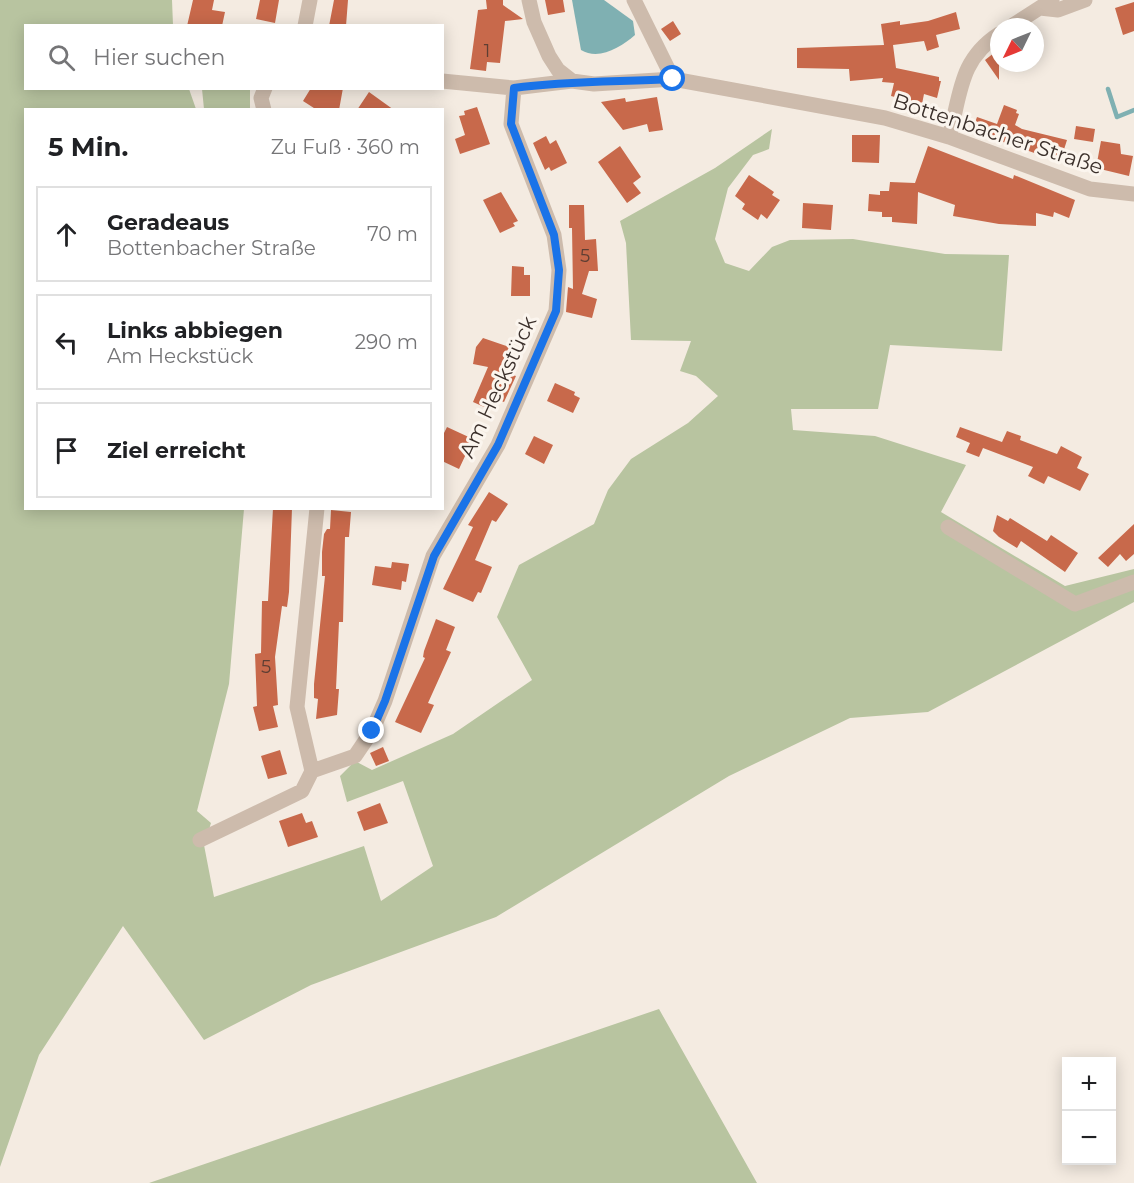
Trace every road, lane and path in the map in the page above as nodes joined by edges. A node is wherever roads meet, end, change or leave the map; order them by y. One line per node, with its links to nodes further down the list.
1 (310, 0): 7 (street)
2 (529, 0): 11 (street)
3 (634, 0): 9 (street)
4 (1085, 0): 5 (street)
5 (1046, 4): 6 (street)
6 (1024, 18)
7 (305, 24)
8 (990, 40): 15 (street)
9 (673, 79): 11 (street, Bottenbacher Straße); 15 (street, Bottenbacher Straße)
10 (444, 81): 12 (street, Bottenbacher Straße)
11 (572, 81): 12 (street, Bottenbacher Straße)
12 (514, 88): 20 (street, Am Heckstück)
13 (265, 90): 14 (street)
14 (264, 108)
15 (949, 137): 16 (street, Bottenbacher Straße)
16 (1134, 194)
17 (317, 510): 20 (street)
18 (948, 527): 19 (street)
19 (1134, 582)
20 (312, 771): 21 (street)
21 (200, 840)

